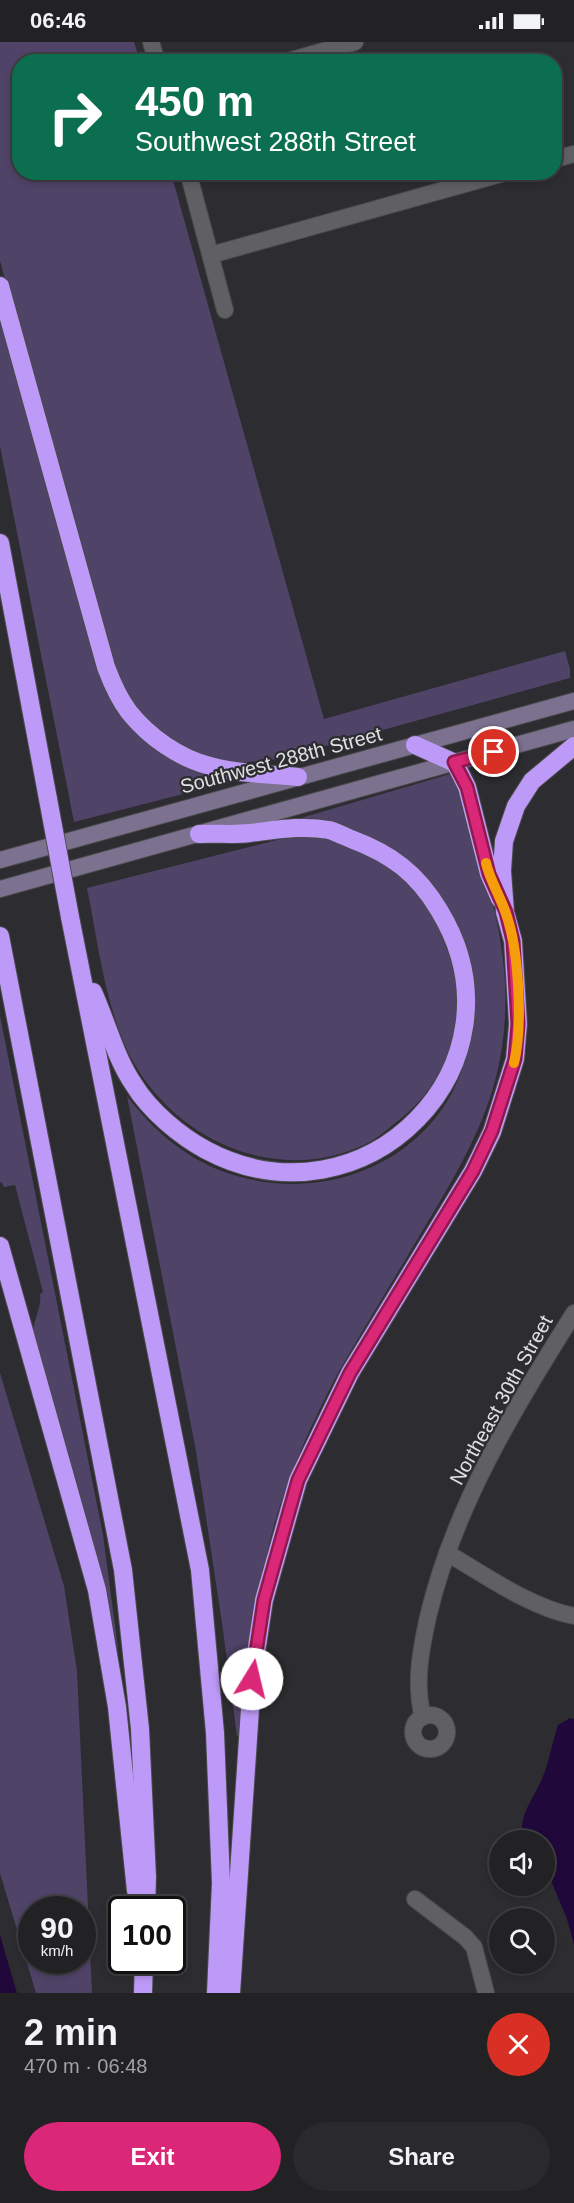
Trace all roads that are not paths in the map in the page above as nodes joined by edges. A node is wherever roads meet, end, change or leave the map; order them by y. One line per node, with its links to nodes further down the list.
1 (355, 42): 2 (street)
2 (313, 54)
3 (190, 180): 5 (street)
4 (479, 180): 5 (street)
5 (211, 255): 7 (street)
6 (0, 286): 14 (highway)
7 (225, 310)
8 (0, 543): 20 (highway, bridge)
9 (574, 701): 11 (main road, Southwest 288th Street)
10 (574, 729): 13 (main road)
11 (415, 745): 13 (highway); 14 (main road, Southwest 288th Street)
12 (574, 746): 18 (highway)
13 (454, 762): 15 (main road); 18 (highway)
14 (298, 777): 16 (main road, Southwest 288th Street)
15 (199, 834): 17 (main road); 20 (highway)
16 (0, 860)
17 (0, 889)
18 (506, 912): 30 (highway)
19 (0, 936): 27 (highway)
20 (79, 963): 29 (highway)
21 (0, 1246): 26 (highway)
22 (574, 1313): 23 (street, Northeast 30th Street)
23 (447, 1553): 24 (street); 25 (street, Northeast 30th Street)
24 (574, 1616)
25 (423, 1717)
26 (137, 1896)
27 (146, 1896)
28 (415, 1899): 31 (street)
29 (216, 1993)
30 (231, 1993)
31 (486, 1993)

